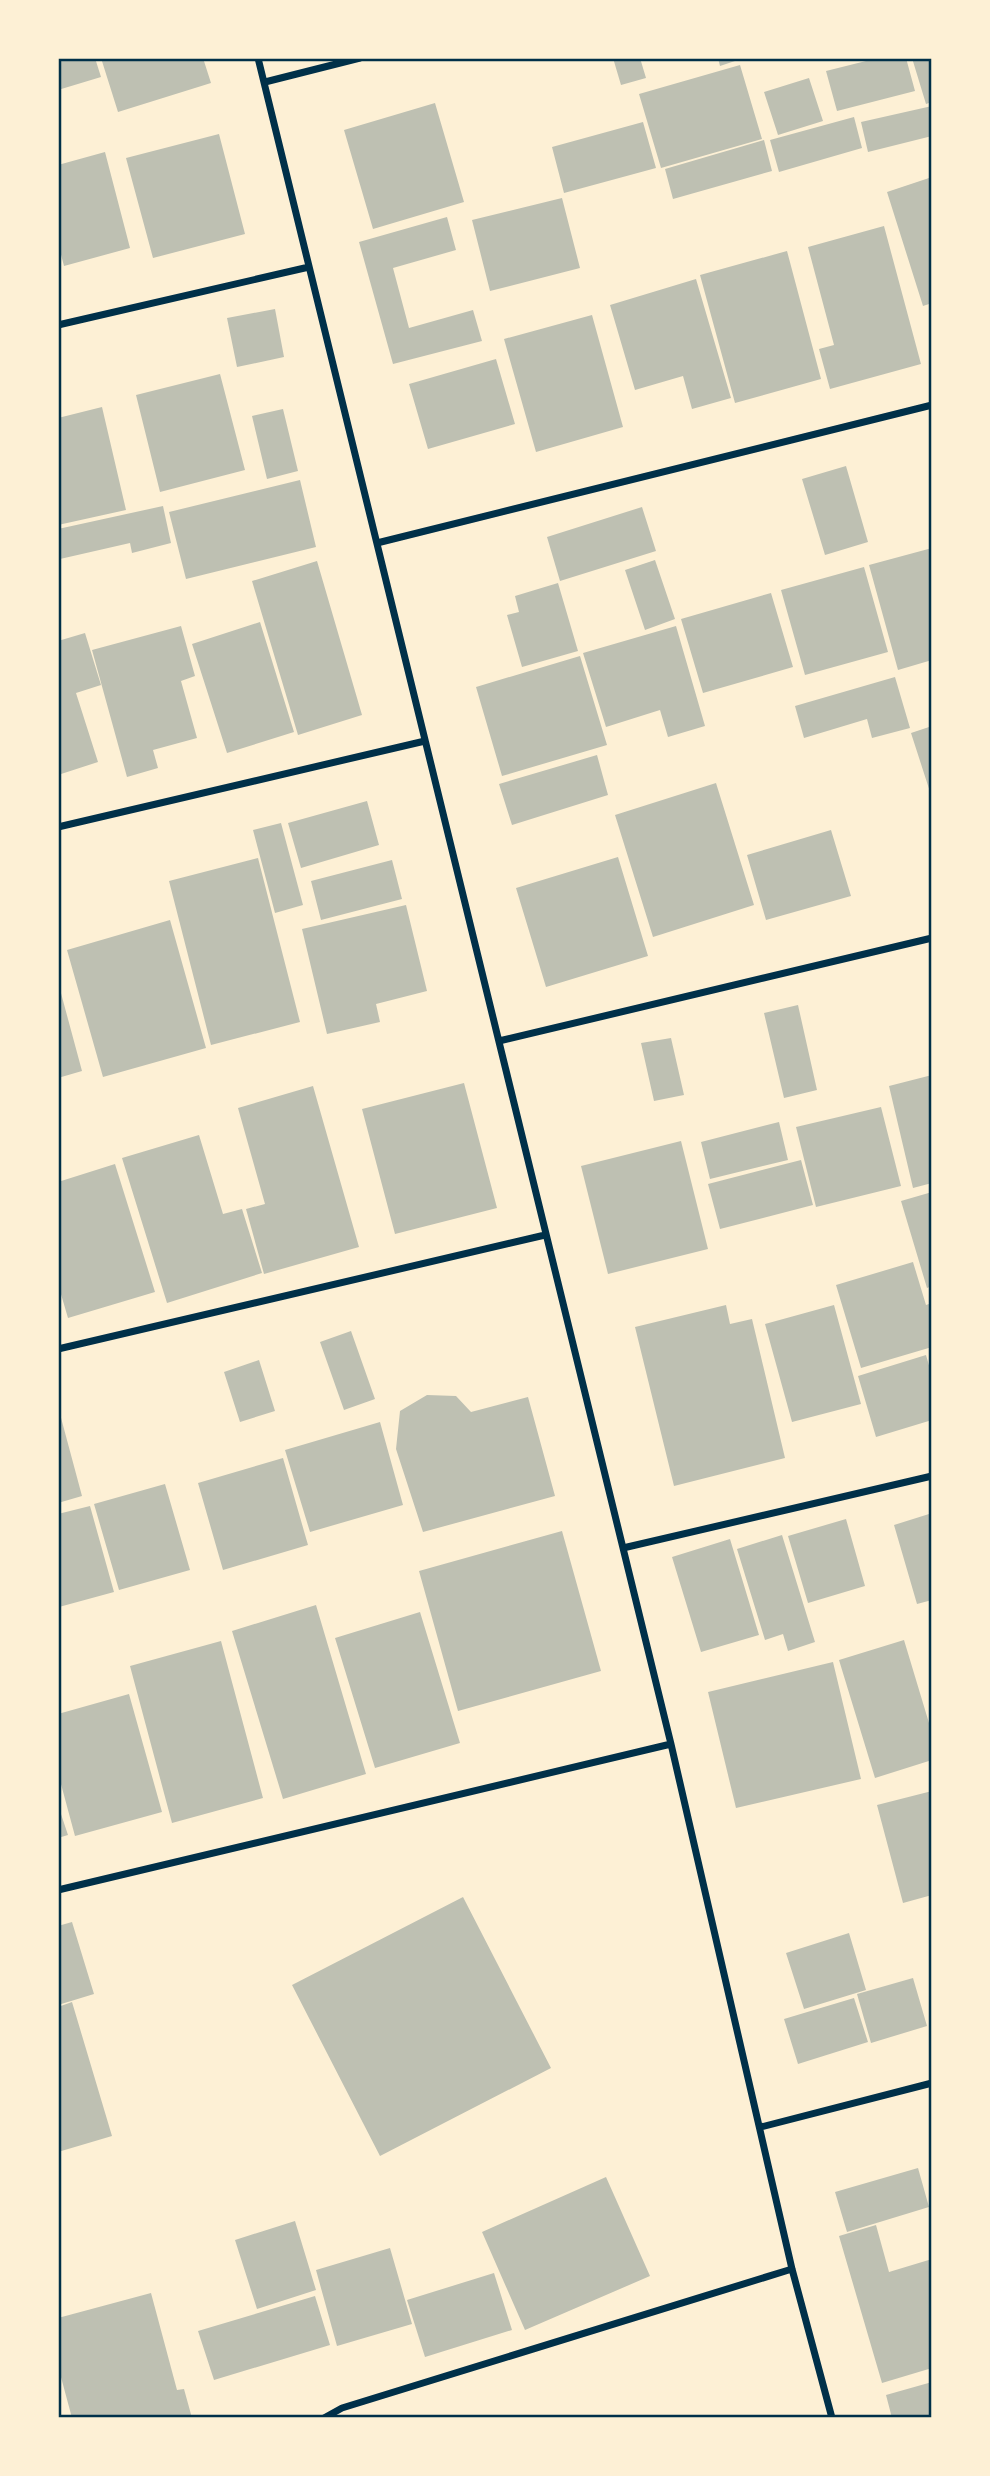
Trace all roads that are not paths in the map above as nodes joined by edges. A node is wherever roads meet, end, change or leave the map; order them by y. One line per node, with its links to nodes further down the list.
1 (258, 58): 3 (street)
2 (360, 58): 3 (street)
3 (265, 82): 4 (street)
4 (309, 267): 5 (street); 7 (street)
5 (58, 325)
6 (932, 405): 7 (street)
7 (377, 543): 8 (street)
8 (425, 741): 9 (street); 11 (street)
9 (58, 827)
10 (932, 938): 11 (street)
11 (499, 1041): 12 (street)
12 (545, 1235): 13 (street); 15 (street)
13 (58, 1349)
14 (932, 1476): 15 (street)
15 (623, 1548): 16 (street)
16 (671, 1744): 17 (street); 19 (street)
17 (58, 1890)
18 (932, 2083): 19 (street)
19 (761, 2127): 20 (street)
20 (792, 2269): 21 (street); 22 (street)
21 (324, 2418)
22 (832, 2418)

